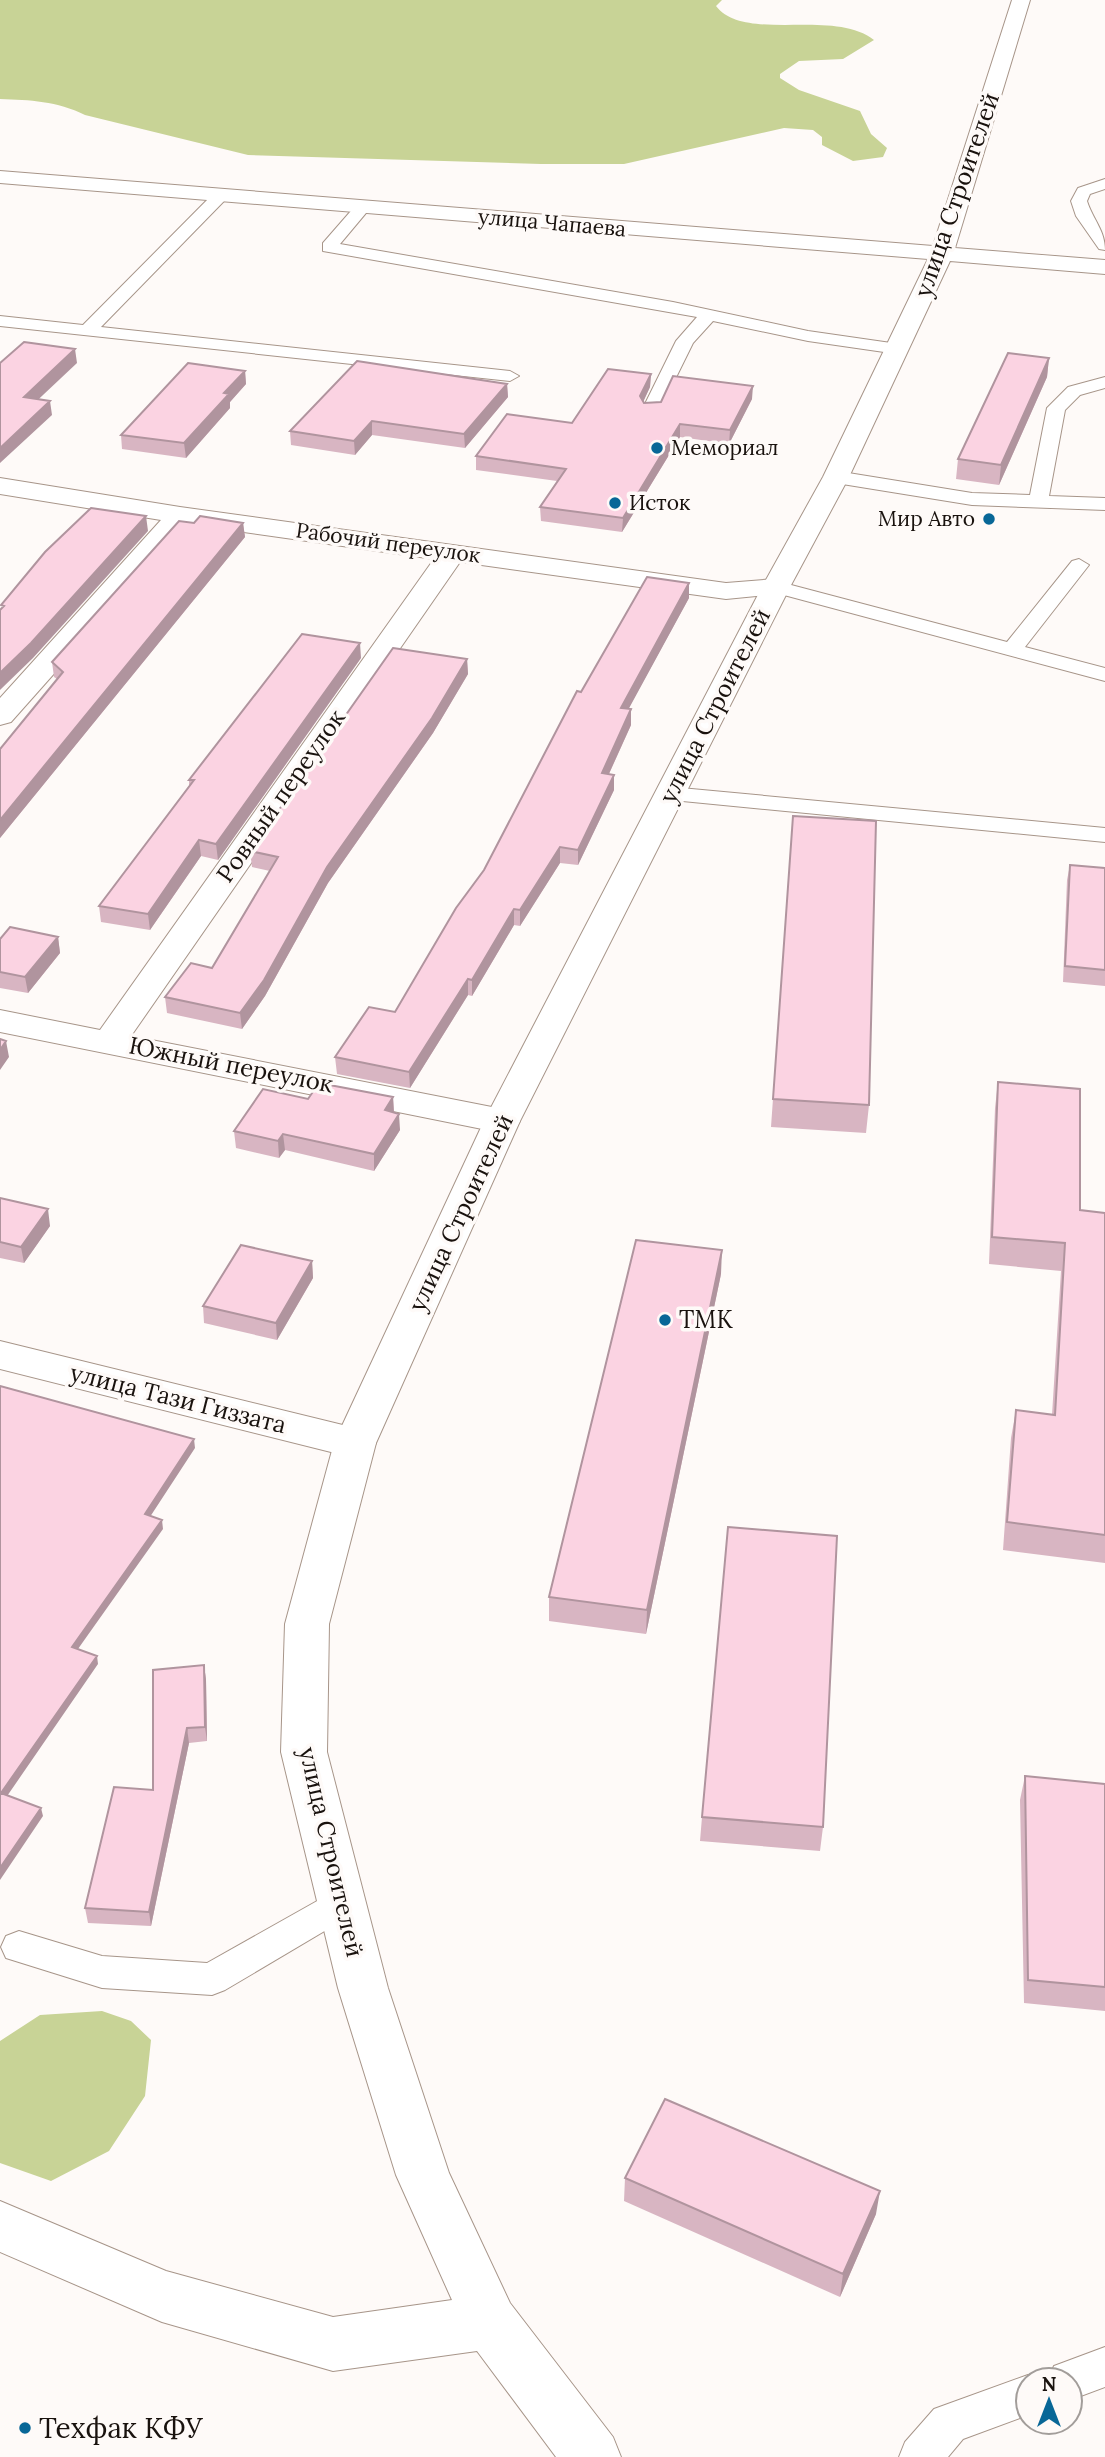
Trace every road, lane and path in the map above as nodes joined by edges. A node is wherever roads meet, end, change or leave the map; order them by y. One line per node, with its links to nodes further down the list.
1 (1021, 0): 7 (street, улица Строителей)
2 (0, 177): 4 (street, улица Чапаева)
3 (1105, 184): 6 (lane)
4 (221, 195): 5 (street, улица Чапаева); 11 (lane)
5 (363, 207): 7 (street, улица Чапаева); 9 (lane)
6 (1105, 245)
7 (942, 254): 8 (street, улица Чапаева); 12 (street, улица Строителей)
8 (1105, 267)
9 (709, 315): 12 (lane); 15 (lane)
10 (0, 321): 11 (lane)
11 (86, 332): 13 (lane)
12 (898, 349): 16 (street, улица Строителей)
13 (510, 376)
14 (1105, 382): 18 (lane)
15 (651, 410)
16 (836, 477): 18 (lane); 23 (street, улица Строителей)
17 (0, 486): 20 (street, Рабочий переулок)
18 (1038, 502): 19 (lane)
19 (1105, 505)
20 (180, 515): 21 (street, Рабочий переулок); 26 (street)
21 (453, 552): 23 (street, Рабочий переулок); 30 (street, Ровный переулок)
22 (1079, 565): 24 (lane)
23 (776, 587): 24 (lane); 27 (street, улица Строителей)
24 (1012, 650): 25 (lane)
25 (1105, 675)
26 (0, 716)
27 (670, 794): 28 (lane); 31 (street, улица Строителей)
28 (1105, 835)
29 (0, 1021): 30 (street, Южный переулок)
30 (110, 1041): 31 (street, Южный переулок)
31 (502, 1121): 33 (street, улица Строителей)
32 (0, 1355): 33 (street, улица Тази Гиззата)
33 (355, 1443): 34 (street, улица Строителей)
34 (342, 1902): 35 (lane); 37 (street, улица Строителей)
35 (19, 1947)
36 (0, 2226): 37 (street)
37 (490, 2322): 41 (street, улица Строителей)
38 (1105, 2367): 39 (lane)
39 (1084, 2375)
40 (1014, 2400): 42 (lane)
41 (592, 2457)
42 (920, 2457)

